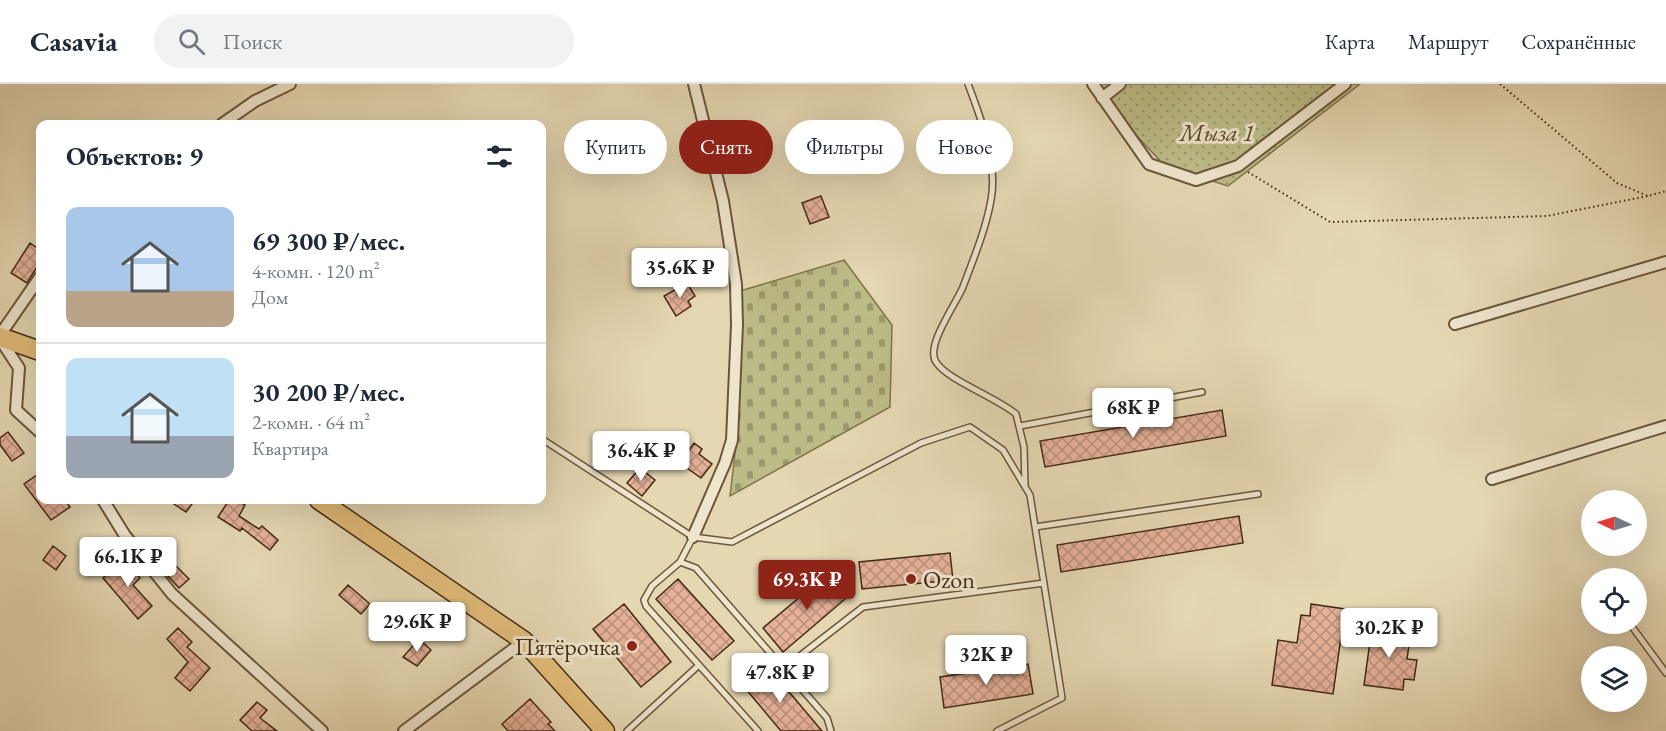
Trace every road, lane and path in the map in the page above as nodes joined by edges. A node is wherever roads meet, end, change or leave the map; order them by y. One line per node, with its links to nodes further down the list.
1 (290, 84): 9 (street)
2 (694, 84): 29 (street)
3 (968, 84): 19 (lane)
4 (1093, 84): 8 (street)
5 (1120, 84): 8 (street)
6 (1345, 84): 10 (street)
7 (1500, 84): 12 (path)
8 (1102, 98): 10 (street)
9 (228, 120)
10 (1238, 166): 12 (path)
11 (1666, 191): 12 (path)
12 (1648, 196)
13 (1666, 262): 15 (street)
14 (36, 283): 16 (street)
15 (1455, 324)
16 (0, 337): 17 (main road); 21 (street)
17 (36, 350)
18 (1202, 392): 19 (lane)
19 (1020, 426): 24 (lane)
20 (1666, 426): 23 (street)
21 (36, 428)
22 (546, 442): 29 (lane)
23 (1492, 479)
24 (1025, 486): 28 (lane); 29 (lane)
25 (1257, 494): 28 (lane)
26 (105, 504): 37 (street)
27 (325, 504): 33 (main road)
28 (1035, 527): 31 (lane)
29 (693, 537): 30 (lane)
30 (680, 562): 34 (lane); 35 (lane)
31 (1044, 584): 35 (lane); 43 (lane)
32 (1637, 634): 36 (lane)
33 (524, 642): 38 (street); 39 (main road)
34 (699, 665): 40 (lane); 41 (lane)
35 (783, 669): 42 (lane)
36 (1666, 673)
37 (322, 731)
38 (404, 731)
39 (605, 731)
40 (627, 731)
41 (758, 731)
42 (831, 731)
43 (997, 731)

